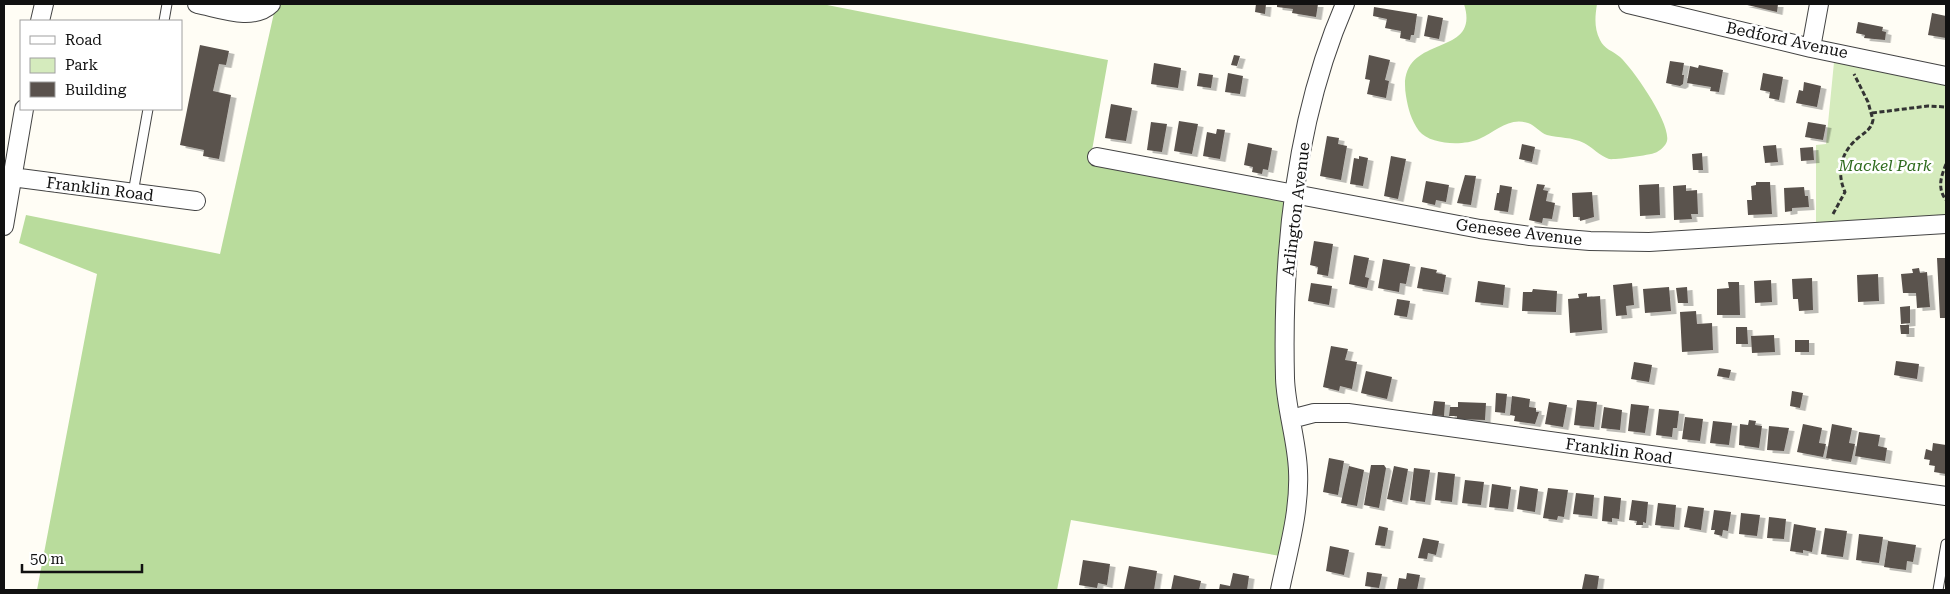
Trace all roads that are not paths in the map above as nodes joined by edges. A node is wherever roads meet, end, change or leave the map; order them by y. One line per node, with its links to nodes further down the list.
1 (44, 4): 8 (street)
2 (167, 4): 9 (lane)
3 (201, 4): 4 (street)
4 (271, 4)
5 (1346, 4): 17 (street, Arlington Avenue)
6 (1628, 4): 10 (street, Bedford Avenue)
7 (1819, 4): 10 (street)
8 (40, 20)
9 (164, 20)
10 (1811, 48): 11 (street, Bedford Avenue)
11 (1946, 76)
12 (24, 110): 15 (street)
13 (148, 110): 16 (lane)
14 (1096, 157): 17 (street, Genesee Avenue)
15 (8, 177): 16 (street, Franklin Road); 20 (street)
16 (132, 193): 18 (street, Franklin Road)
17 (1295, 195): 19 (street, Genesee Avenue); 21 (street, Arlington Avenue)
18 (196, 201)
19 (1946, 224)
20 (4, 226)
21 (1291, 419): 22 (street, Franklin Road); 24 (street, Arlington Avenue)
22 (1946, 496)
23 (1946, 544): 25 (lane)
24 (1280, 590)
25 (1938, 590)

